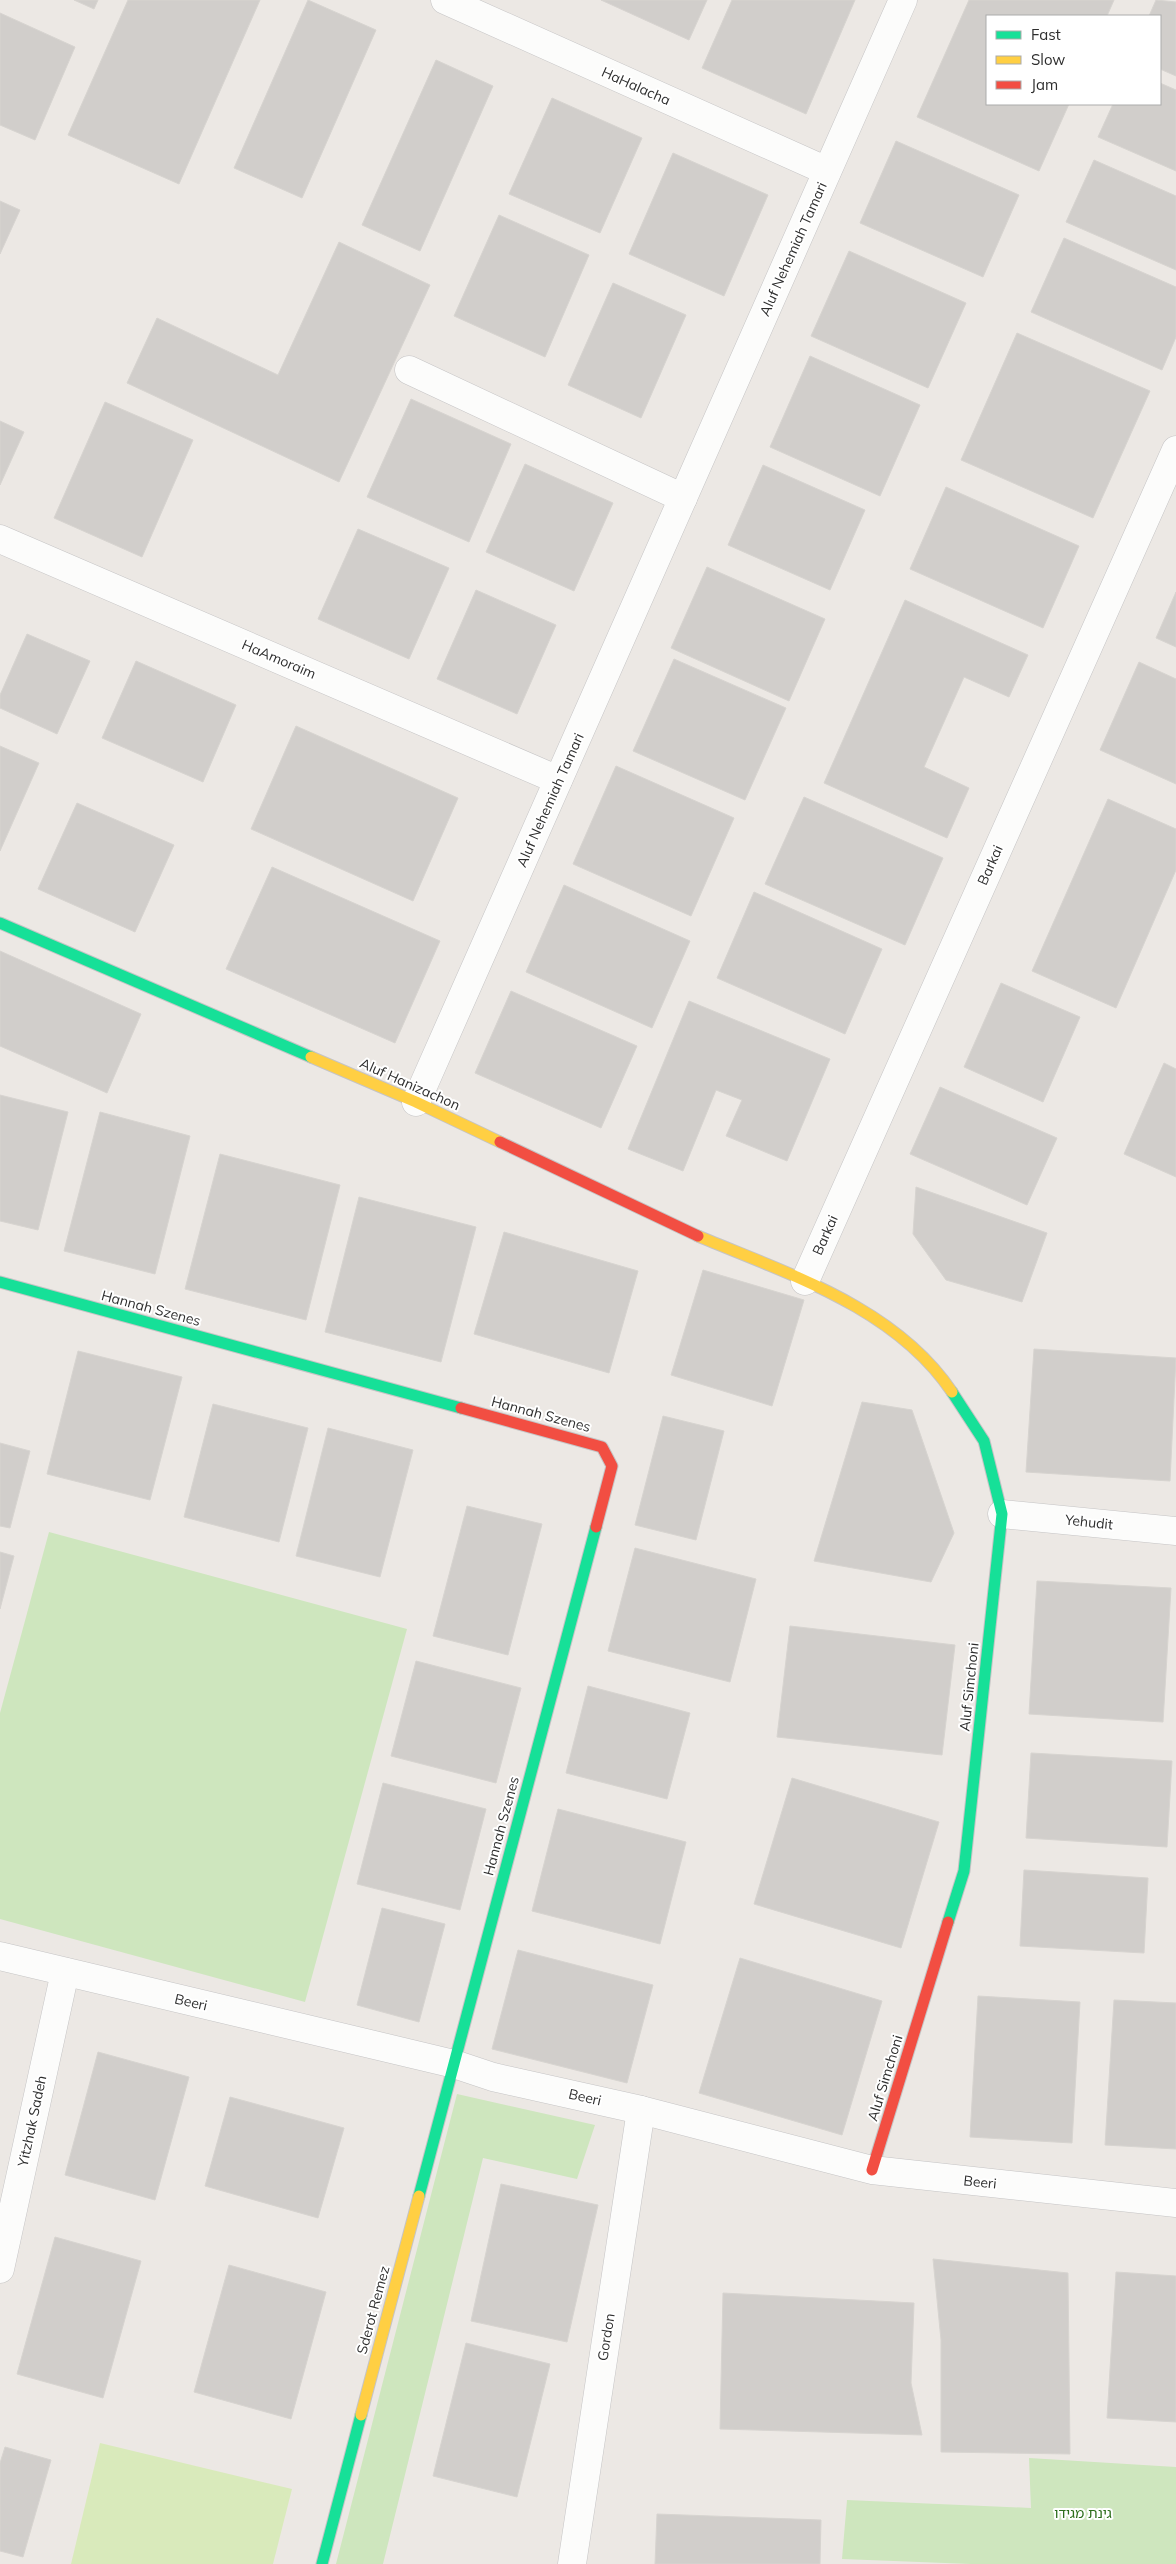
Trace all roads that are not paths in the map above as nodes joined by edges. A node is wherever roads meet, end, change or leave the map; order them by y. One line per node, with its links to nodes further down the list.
1 (445, 0): 3 (street, HaHalacha)
2 (903, 0): 3 (street, Aluf Nehemiah Tamari)
3 (827, 171): 6 (street, Aluf Nehemiah Tamari)
4 (409, 370): 6 (street)
5 (1176, 450): 11 (street, Barkai)
6 (683, 498): 8 (street, Aluf Nehemiah Tamari)
7 (0, 539): 8 (street, HaAmoraim)
8 (558, 780): 10 (street, Aluf Nehemiah Tamari)
9 (0, 922): 10 (street, Aluf Hanizachon)
10 (416, 1102): 11 (street, Aluf Hanizachon)
11 (805, 1281): 13 (street, Aluf Simchoni)
12 (0, 1282): 17 (street, Hannah Szenes)
13 (1002, 1514): 14 (street, Yehudit); 19 (street, Aluf Simchoni)
14 (1176, 1531)
15 (0, 1956): 16 (street, Beeri)
16 (65, 1972): 17 (street, Beeri); 21 (street, Yitzhak Sadeh)
17 (454, 2064): 18 (street, Beeri); 22 (street, Sderot Remez)
18 (641, 2110): 19 (street, Beeri); 23 (street, Gordon)
19 (872, 2170): 20 (street, Beeri)
20 (1176, 2202)
21 (0, 2269)
22 (322, 2564)
23 (572, 2564)

